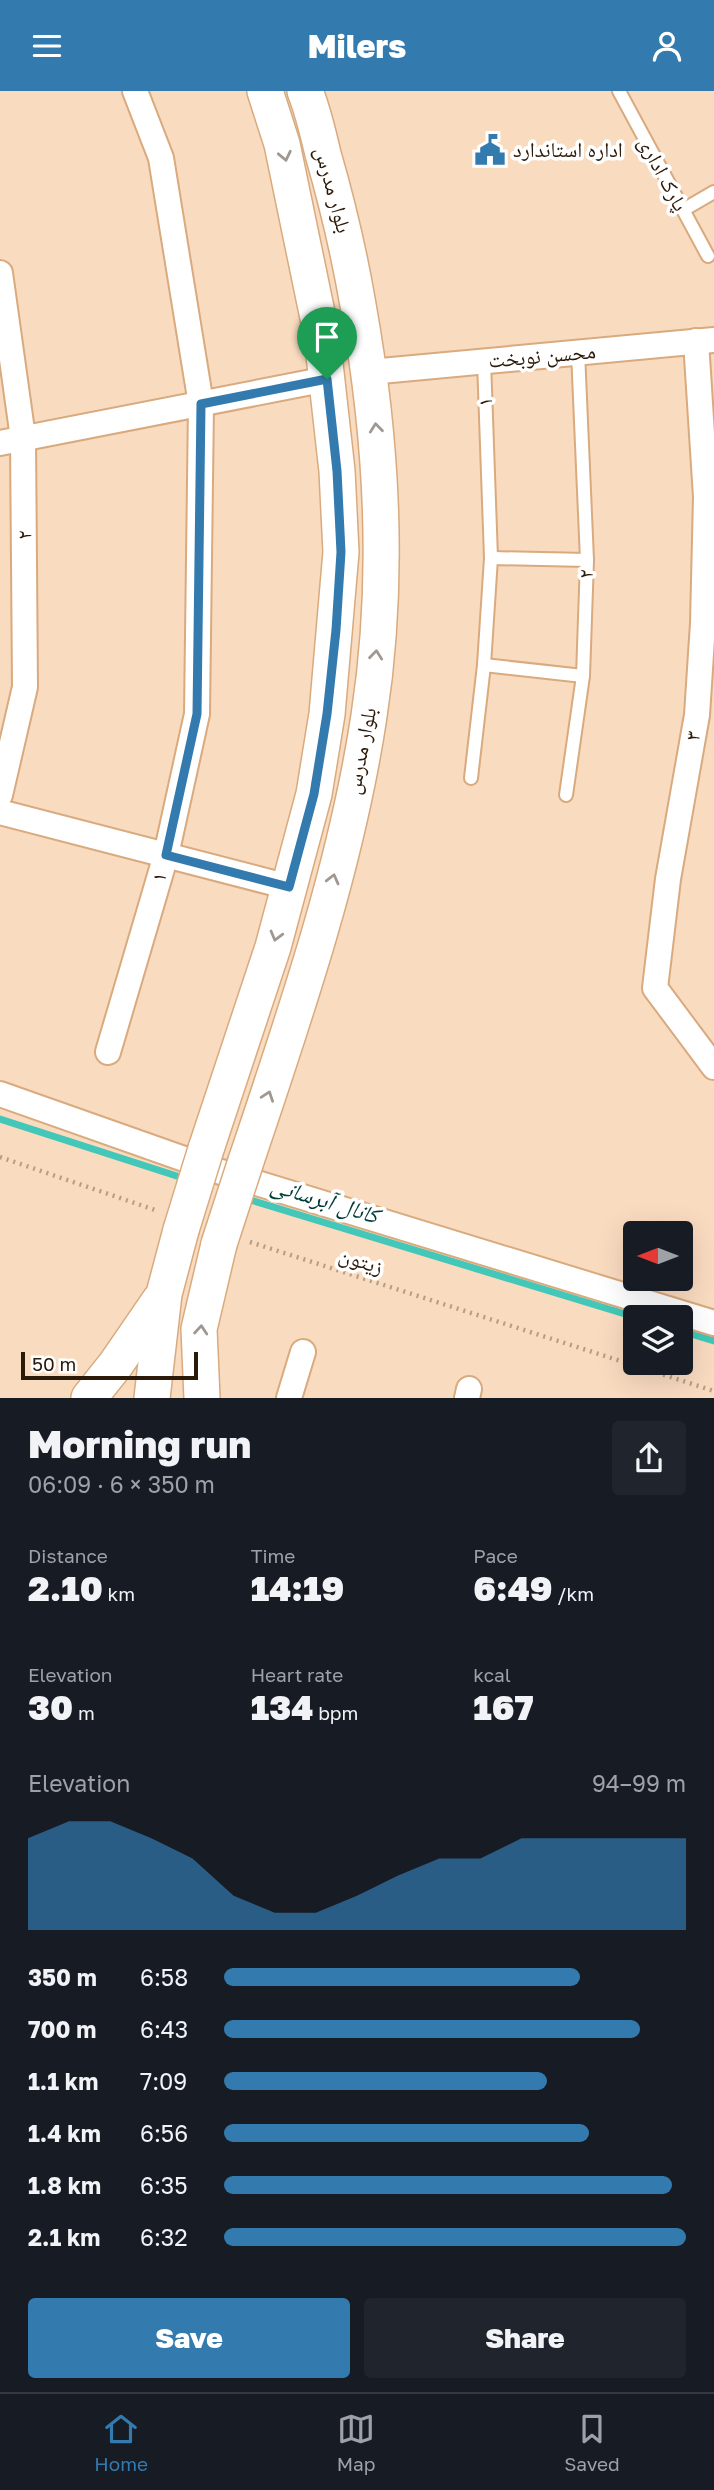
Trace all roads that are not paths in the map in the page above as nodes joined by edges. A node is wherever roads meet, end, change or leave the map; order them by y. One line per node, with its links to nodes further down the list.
1 (135, 91): 14 (street, ۱)
2 (265, 91): 13 (street, بلوار مدرس, one-way to 13)
3 (305, 91): 12 (street, بلوار مدرس)
4 (619, 91): 6 (lane, پارک اداری)
5 (714, 193): 6 (lane)
6 (683, 210): 7 (lane, پارک اداری)
7 (708, 256)
8 (0, 273): 15 (street, ۲)
9 (705, 340): 10 (street, محسن نوبخت); 16 (street, ۳)
10 (578, 352): 11 (street, محسن نوبخت); 18 (lane, ۲)
11 (484, 361): 12 (street, محسن نوبخت); 17 (lane, ۱)
12 (370, 372): 13 (street); 36 (street, بلوار مدرس, one-way to 12, bridge)
13 (327, 379): 14 (street); 27 (street, بلوار مدرس)
14 (201, 404): 15 (street); 26 (street, ۱)
15 (12, 441): 23 (street, ۲)
16 (710, 497): 19 (street, ۳)
17 (491, 558): 18 (lane); 20 (lane, ۱)
18 (587, 560): 21 (lane, ۲)
19 (709, 623): 29 (street, ۳)
20 (484, 665): 21 (lane); 22 (lane, ۱)
21 (583, 676): 24 (lane, ۲)
22 (471, 778)
23 (0, 795)
24 (566, 795)
25 (0, 811): 26 (street)
26 (166, 855): 27 (street); 28 (street, ۱)
27 (289, 887): 31 (street, بلوار مدرس, one-way to 31, bridge)
28 (108, 1052)
29 (714, 1067)
30 (0, 1094): 32 (street)
31 (164, 1294): 34 (street); 35 (street, بلوار مدرس)
32 (714, 1323)
33 (303, 1352): 37 (street)
34 (89, 1398)
35 (152, 1398)
36 (202, 1398)
37 (289, 1398)

